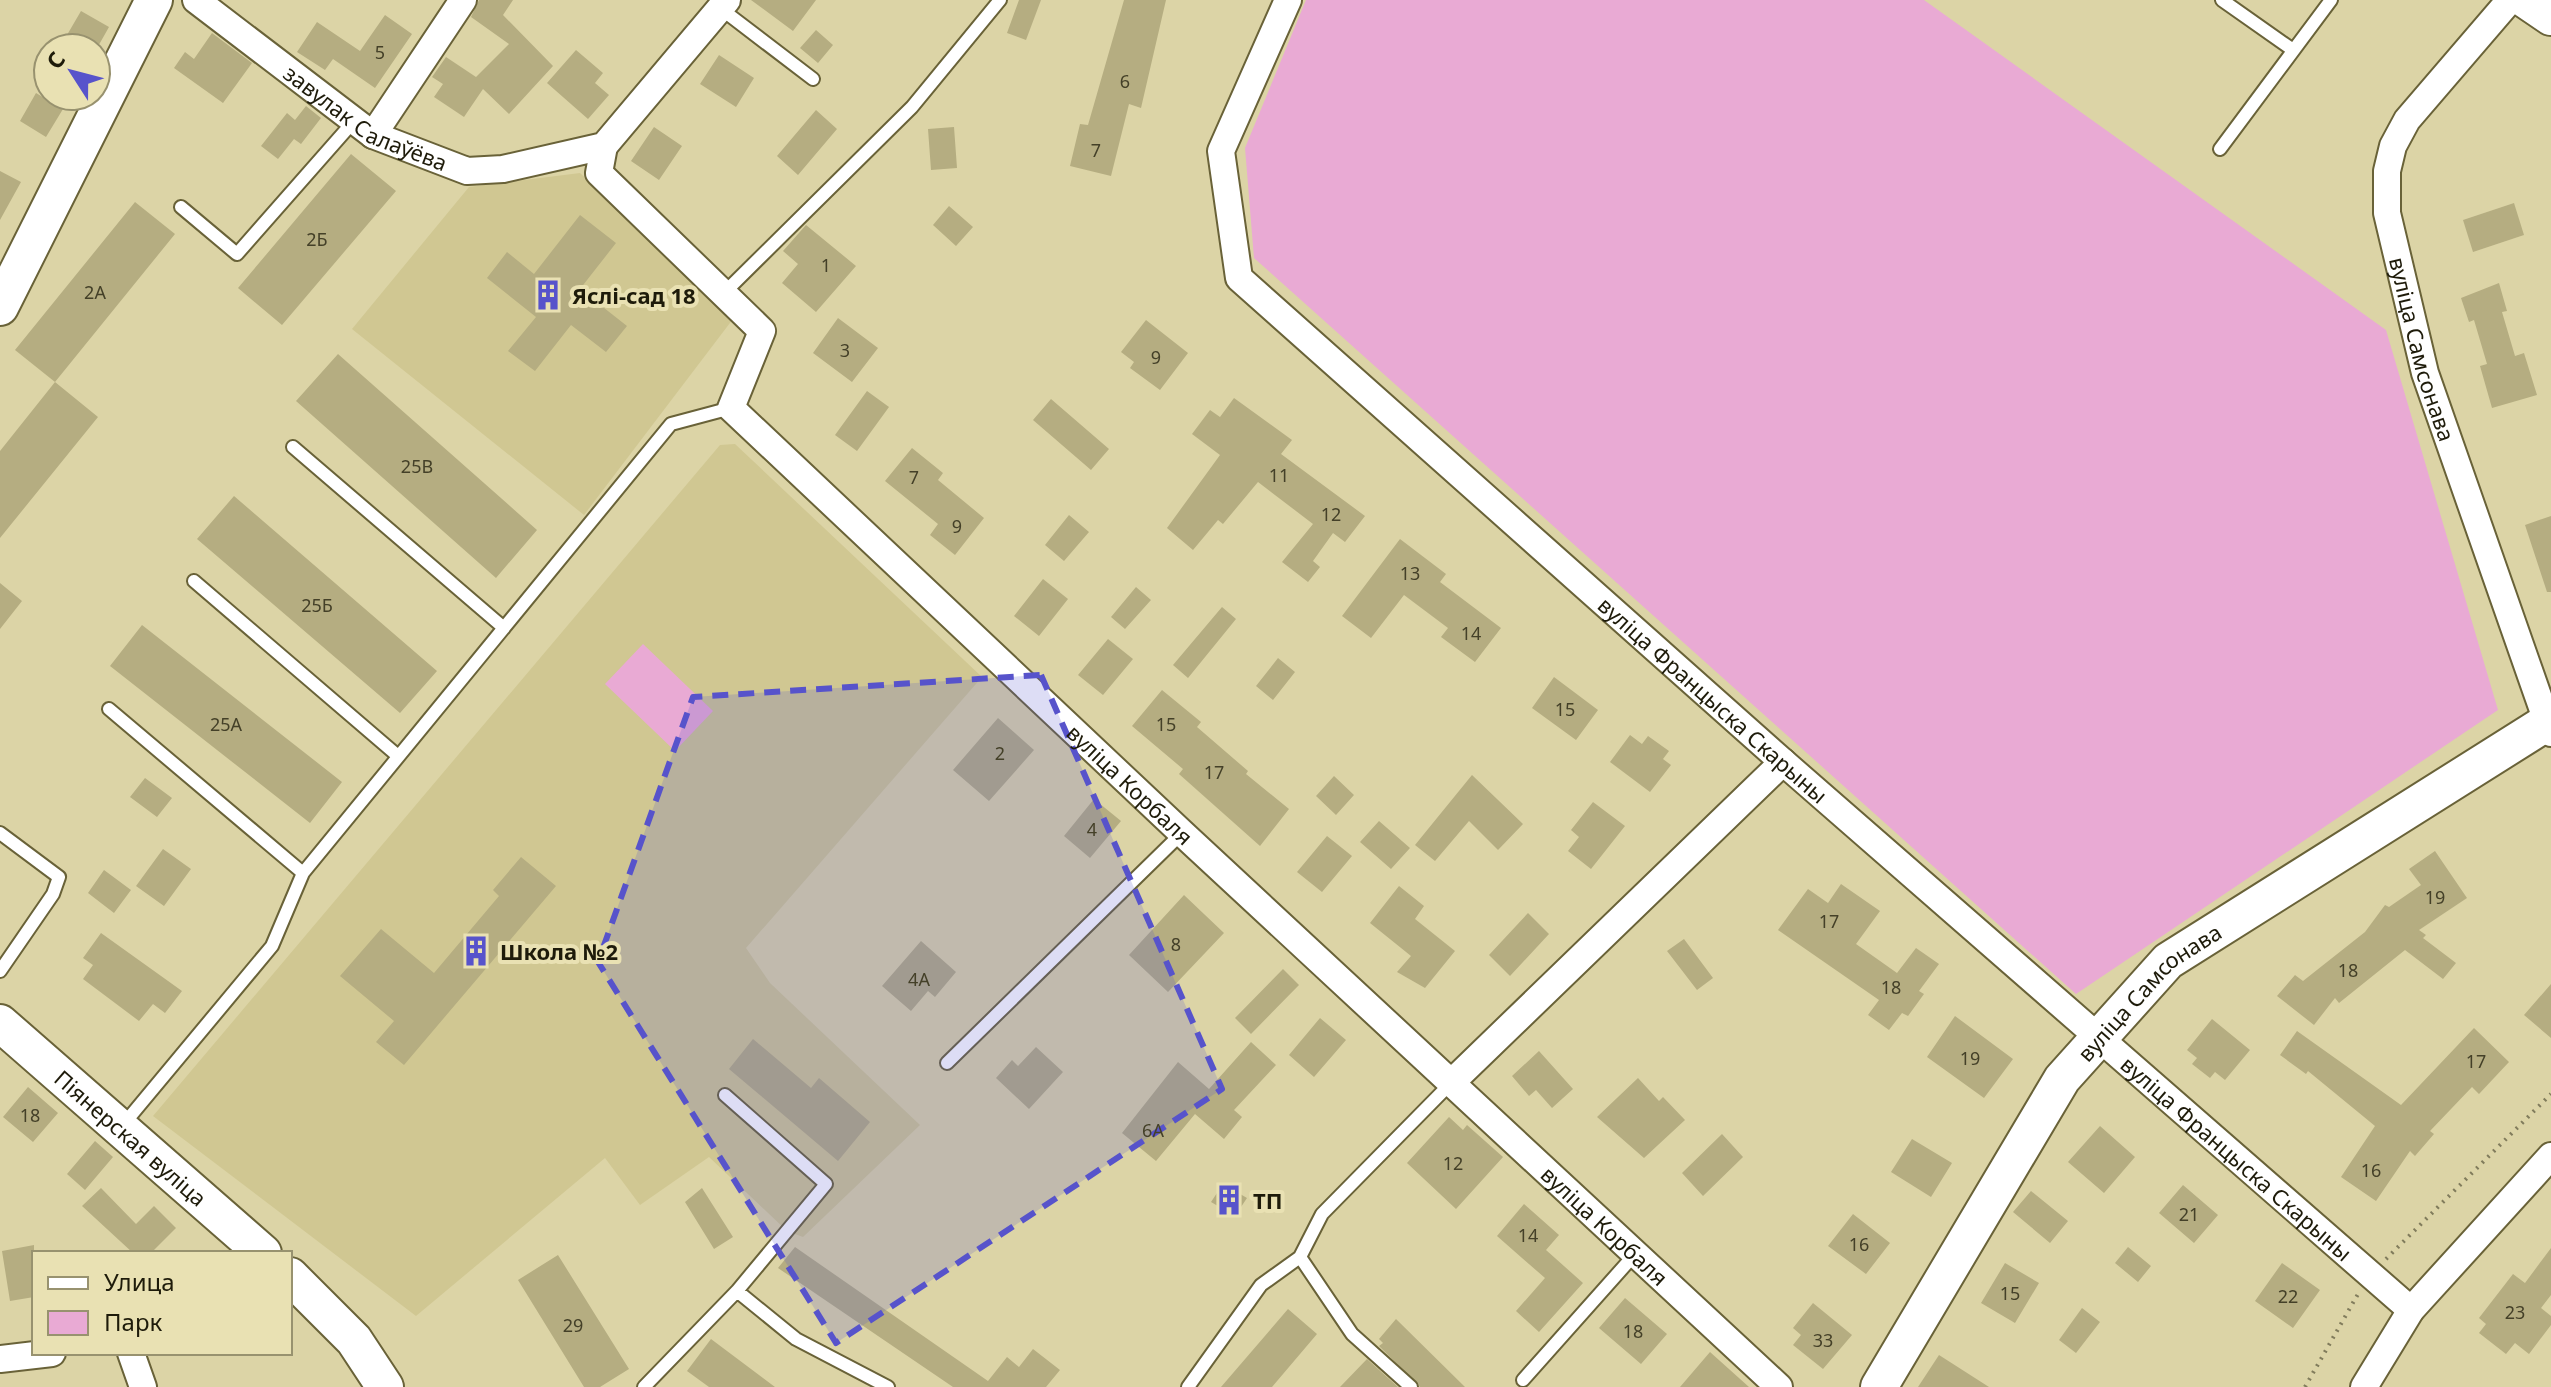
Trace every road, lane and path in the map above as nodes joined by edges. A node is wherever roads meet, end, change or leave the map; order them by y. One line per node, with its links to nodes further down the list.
1 (154, 0): 19 (street)
2 (196, 0): 14 (street, завулак Салаўёва)
3 (463, 0): 14 (street)
4 (1000, 0): 18 (lane)
5 (1288, 0): 27 (street, вуліца Францыска Скарыны)
6 (2222, 0): 12 (lane)
7 (2331, 0): 12 (lane)
8 (2510, 0): 25 (street, вуліца Самсонава)
9 (2526, 0): 11 (street)
10 (724, 4): 13 (lane); 15 (street)
11 (2551, 17)
12 (2293, 50): 16 (lane)
13 (813, 79)
14 (363, 128): 15 (street, завулак Салаўёва); 17 (lane)
15 (604, 146): 18 (street)
16 (2220, 149)
17 (181, 207)
18 (723, 294): 20 (street)
19 (0, 307)
20 (731, 408): 23 (lane); 29 (street, вуліца Корбаля)
21 (293, 447): 23 (lane)
22 (194, 581): 26 (lane)
23 (504, 628): 26 (lane)
24 (109, 709): 30 (lane)
25 (2549, 725): 33 (street, вуліца Самсонава)
26 (398, 756): 30 (lane)
27 (1783, 762): 33 (street, вуліца Францыска Скарыны); 35 (street)
28 (0, 833): 31 (lane)
29 (1182, 833): 34 (lane); 35 (street, вуліца Корбаля)
30 (303, 873): 38 (lane)
31 (0, 971)
32 (0, 1023): 38 (street, Піянерская вуліца)
33 (2096, 1037): 43 (street, вуліца Францыска Скарыны); 58 (street, вуліца Самсонава)
34 (947, 1063)
35 (1452, 1082): 41 (street, вуліца Корбаля); 42 (lane)
36 (2551, 1094): 43 (path)
37 (725, 1095): 45 (lane)
38 (121, 1127): 40 (street, Піянерская вуліца)
39 (2551, 1156): 46 (street)
40 (261, 1251)
41 (1636, 1253): 50 (lane); 57 (street, вуліца Корбаля)
42 (1300, 1257): 55 (lane); 56 (lane)
43 (2369, 1275): 46 (street, вуліца Францыска Скарыны); 59 (path)
44 (297, 1290): 52 (street)
45 (737, 1291): 53 (lane); 54 (lane)
46 (2411, 1310): 60 (street)
47 (35, 1355): 49 (street)
48 (132, 1355): 51 (street)
49 (0, 1359)
50 (1523, 1380)
51 (143, 1387)
52 (385, 1387)
53 (644, 1387)
54 (888, 1387)
55 (1188, 1387)
56 (1411, 1387)
57 (1779, 1387)
58 (1879, 1387)
59 (2305, 1387)
60 (2364, 1387)

